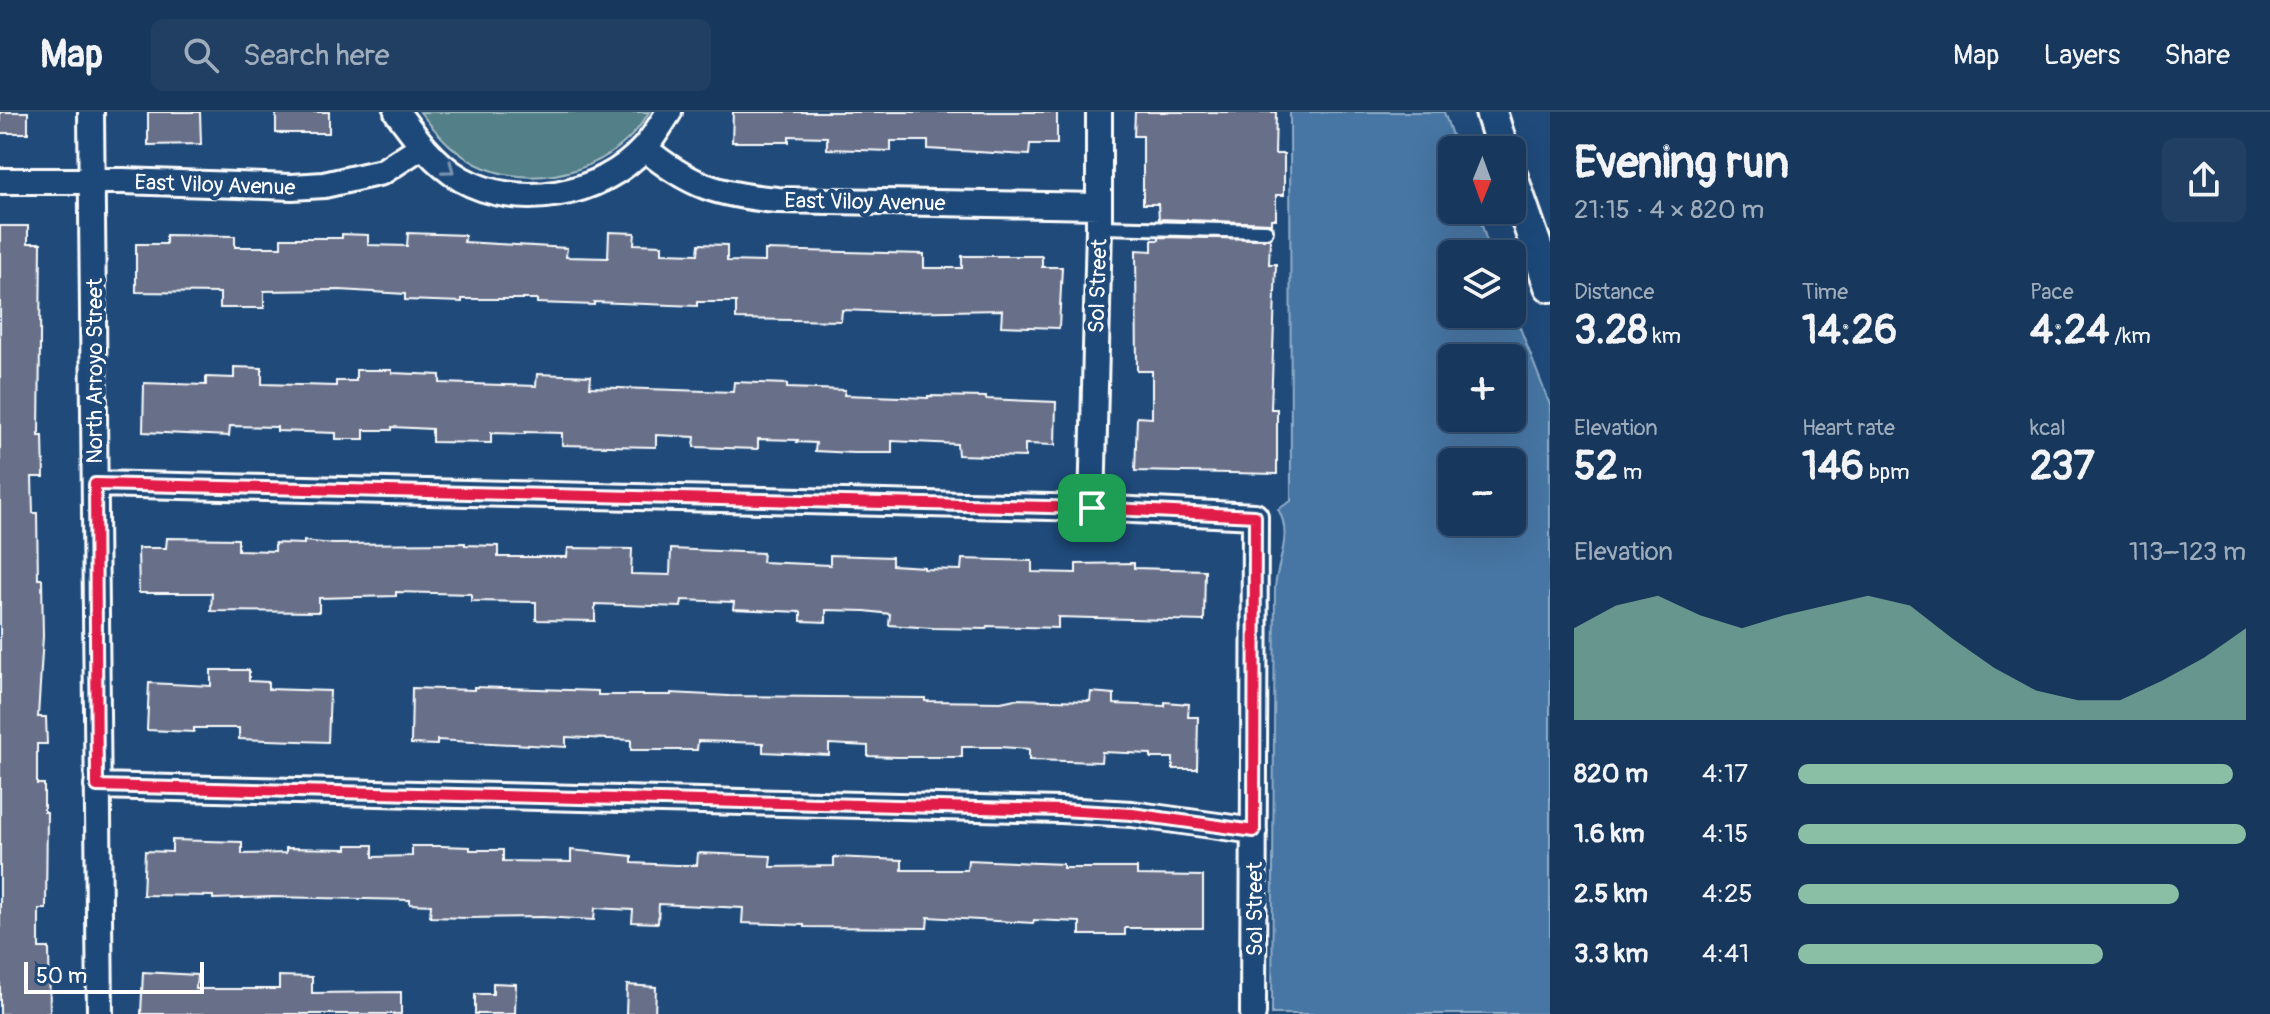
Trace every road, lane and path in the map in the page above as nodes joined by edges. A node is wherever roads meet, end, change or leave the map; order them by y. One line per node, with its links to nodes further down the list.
1 (91, 112): 10 (street, North Arroyo Street)
2 (397, 112): 7 (street)
3 (669, 112): 8 (street)
4 (1099, 112): 11 (street, Sol Street)
5 (1491, 112): 6 (street)
6 (1499, 136)
7 (422, 146): 8 (street, one-way to 8); 10 (street, East Viloy Avenue)
8 (644, 148): 11 (street, East Viloy Avenue)
9 (0, 181): 10 (street, East Viloy Avenue)
10 (92, 181): 15 (street, North Arroyo Street)
11 (1099, 216): 13 (lane); 16 (street, Sol Street)
12 (1526, 217): 14 (street)
13 (1266, 231)
14 (1550, 286)
15 (95, 484): 16 (street); 17 (street, North Arroyo Street)
16 (1092, 508): 18 (street, Sol Street)
17 (97, 786): 18 (street); 19 (street, North Arroyo Street)
18 (1254, 831): 20 (street, Sol Street)
19 (100, 1014)
20 (1253, 1014)

